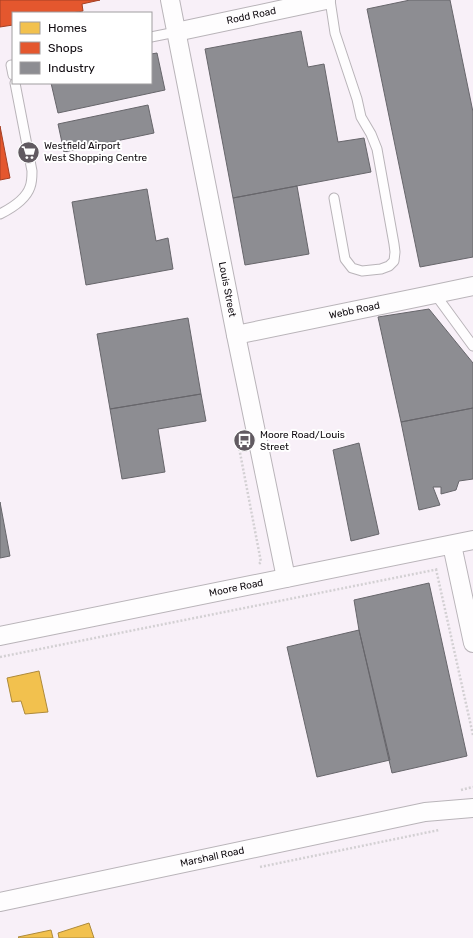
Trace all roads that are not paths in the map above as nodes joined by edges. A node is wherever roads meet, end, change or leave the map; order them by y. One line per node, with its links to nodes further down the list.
1 (170, 0): 4 (street, Louis Street)
2 (326, 0): 4 (street, Rodd Road)
3 (330, 0): 7 (lane)
4 (176, 32): 5 (lane); 11 (street, Louis Street)
5 (152, 37)
6 (15, 84): 8 (lane)
7 (334, 198)
8 (0, 214)
9 (473, 286): 10 (street, Webb Road)
10 (435, 294): 11 (street, Webb Road); 12 (lane)
11 (236, 335): 15 (street, Louis Street)
12 (473, 346)
13 (473, 540): 14 (street, Moore Road)
14 (452, 545): 15 (street, Moore Road); 17 (street)
15 (286, 578): 16 (street, Moore Road)
16 (0, 636)
17 (473, 643)
18 (473, 796): 20 (street, Marshall Road)
19 (473, 808): 20 (street, Marshall Road)
20 (425, 812): 21 (street, Marshall Road)
21 (0, 902)

